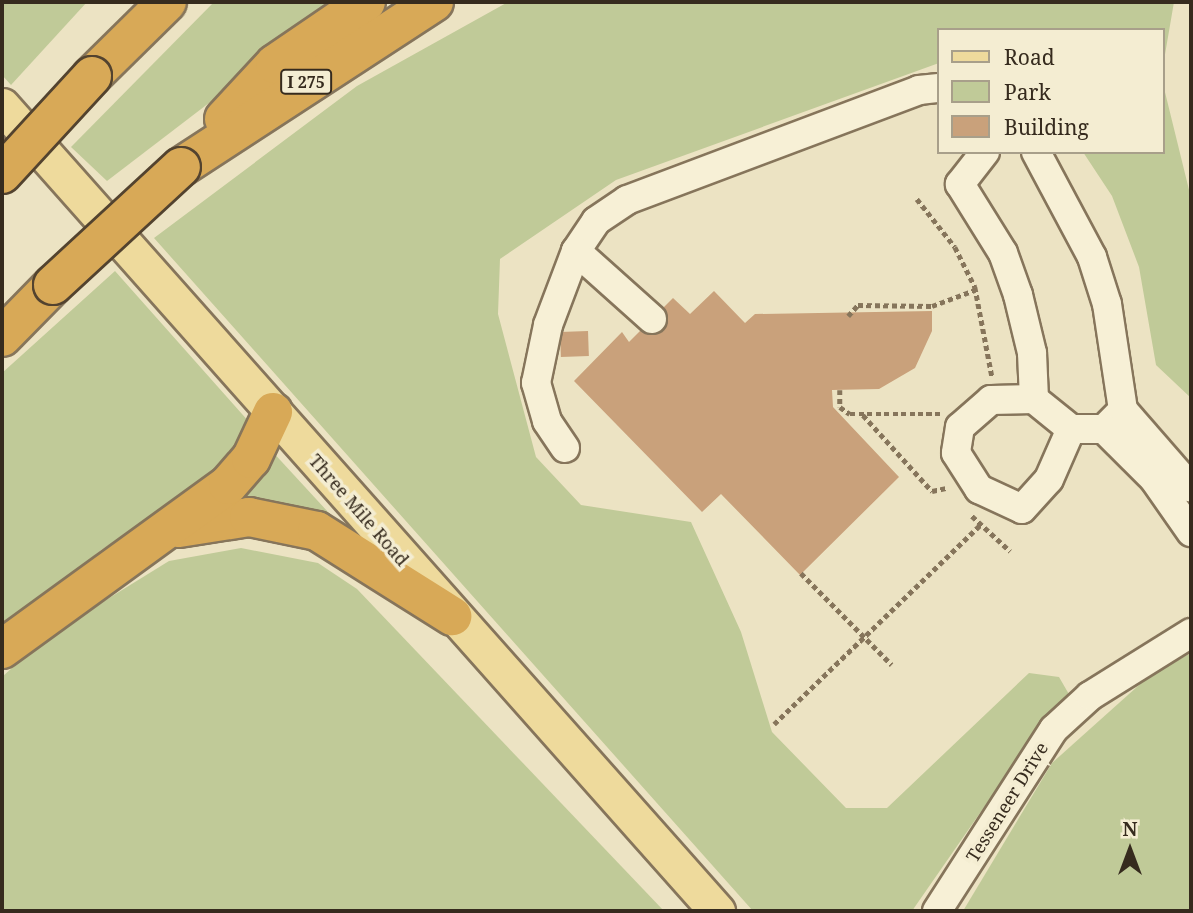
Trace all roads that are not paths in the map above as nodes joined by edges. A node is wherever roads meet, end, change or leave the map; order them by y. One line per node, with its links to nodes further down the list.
1 (167, 2): 9 (highway, bridge)
2 (366, 2): 8 (highway)
3 (434, 2): 8 (highway, I 275)
4 (937, 88): 10 (street)
5 (2, 106): 14 (main road, Three Mile Road)
6 (983, 154): 13 (street)
7 (1037, 154): 15 (street)
8 (181, 167): 12 (highway, I 275, bridge)
9 (2, 174)
10 (576, 251): 11 (street); 17 (street)
11 (652, 319)
12 (2, 337)
13 (1034, 399): 16 (street); 16 (street)
14 (273, 412): 19 (highway); 21 (main road, Three Mile Road)
15 (1114, 420): 16 (street); 18 (street); 20 (street)
16 (1071, 429)
17 (565, 448)
18 (1191, 488)
19 (167, 531): 21 (highway); 23 (highway)
20 (1191, 532)
21 (452, 617): 24 (main road, Three Mile Road)
22 (1191, 633): 25 (street, Tesseneer Drive)
23 (2, 649)
24 (718, 911)
25 (937, 911)

